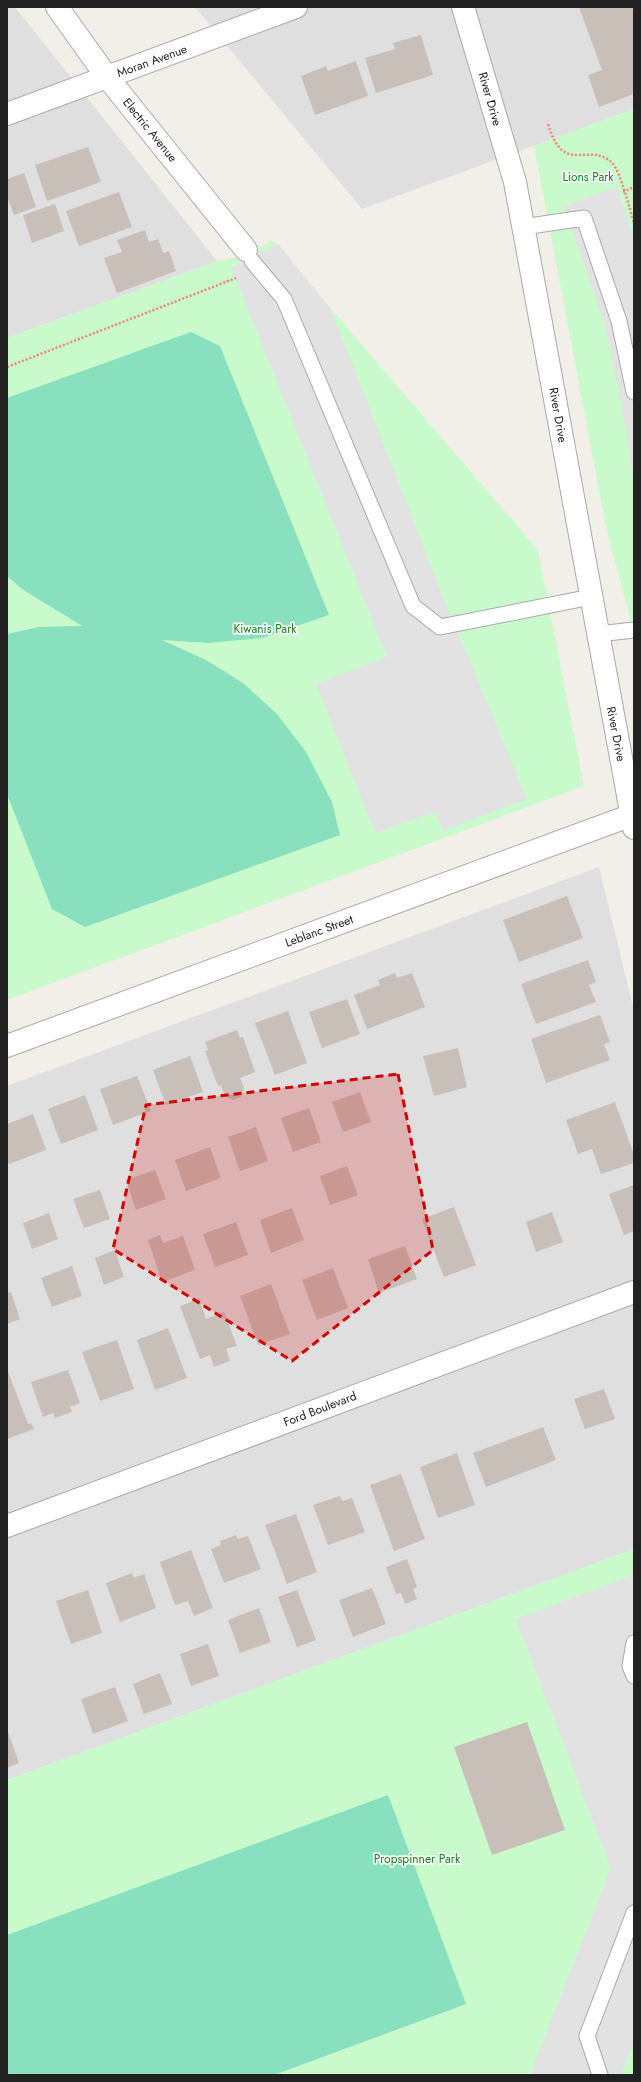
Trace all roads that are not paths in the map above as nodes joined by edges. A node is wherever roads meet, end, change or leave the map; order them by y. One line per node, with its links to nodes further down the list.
1 (57, 7): 4 (street, Electric Avenue)
2 (296, 7): 4 (street, Moran Avenue)
3 (463, 7): 6 (street, River Drive)
4 (107, 77): 5 (street, Moran Avenue); 7 (street, Electric Avenue)
5 (7, 114)
6 (523, 227): 8 (lane); 9 (street, River Drive)
7 (252, 260): 9 (lane)
8 (634, 392)
9 (591, 597): 11 (street, River Drive)
10 (634, 630): 11 (lane)
11 (598, 634): 12 (street, River Drive)
12 (633, 822): 13 (street, Leblanc Street)
13 (7, 1046)
14 (634, 1292): 15 (street, Ford Boulevard)
15 (7, 1526)
16 (634, 1644): 17 (lane)
17 (634, 1676)
18 (634, 1913): 19 (lane)
19 (600, 2075)

